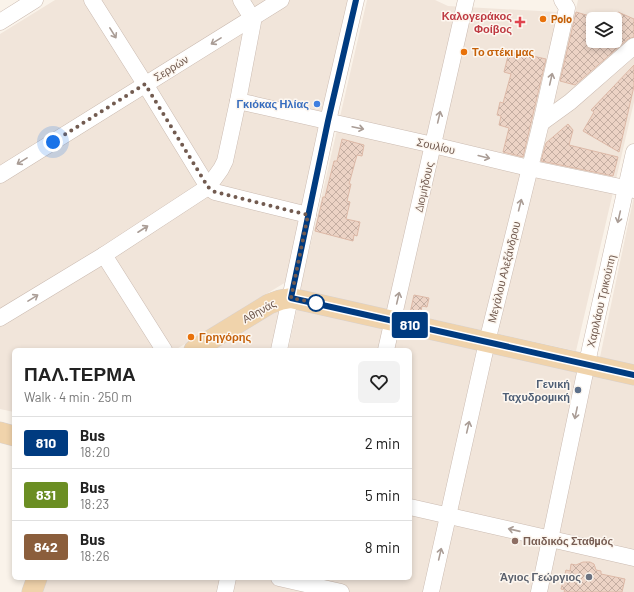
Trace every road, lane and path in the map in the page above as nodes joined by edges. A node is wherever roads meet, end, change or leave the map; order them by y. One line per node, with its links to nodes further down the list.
1 (34, 0): 9 (street)
2 (92, 0): 11 (street, one-way to 11)
3 (241, 0): 8 (street)
4 (281, 0): 8 (street, Σερρών)
5 (356, 0): 13 (street)
6 (466, 0): 15 (street, Διομήδους, one-way to 6)
7 (562, 0): 14 (street, Μεγάλου Αλεξάνδρου, one-way to 7)
8 (252, 18): 11 (street, Σερρών, one-way to 11); 12 (street)
9 (0, 22)
10 (634, 46): 14 (street)
11 (145, 84): 18 (street, Σερρών, one-way to 18); 19 (street)
12 (238, 101): 13 (street, Σουλίου); 19 (street)
13 (328, 121): 15 (street, Σουλίου, one-way to 15); 21 (street)
14 (541, 123): 17 (street, Μεγάλου Αλεξάνδρου)
15 (433, 145): 17 (street, Σουλίου, one-way to 17); 25 (street, Διομήδους, one-way to 15)
16 (634, 152): 20 (street, Χαριλάου Τρικούπη)
17 (529, 168): 20 (street, Σουλίου); 26 (street, Μεγάλου Αλεξάνδρου, one-way to 17)
18 (0, 174)
19 (208, 187): 21 (street); 22 (street, one-way to 19)
20 (630, 189): 31 (street, Χαριλάου Τρικούπη, one-way to 31)
21 (308, 215): 23 (street)
22 (104, 254): 24 (street, one-way to 22); 27 (street)
23 (291, 298): 25 (main road, Αθηνάς); 28 (main road, Αθηνάς); 29 (street)
24 (0, 318)
25 (393, 321): 26 (main road, Αθηνάς); 30 (street, Διομήδους)
26 (487, 342): 31 (main road, Αθηνάς); 36 (street, Μεγάλου Αλεξάνδρου, one-way to 26)
27 (163, 348)
28 (197, 348)
29 (279, 348)
30 (386, 348)
31 (587, 364): 32 (main road, Αθηνάς); 37 (street, Χαριλάου Τρικούπη, one-way to 37)
32 (634, 375)
33 (0, 432): 34 (main road)
34 (12, 435)
35 (412, 506): 36 (street)
36 (448, 515): 37 (street, one-way to 36); 45 (street, Μεγάλου Αλεξάνδρου, one-way to 36)
37 (550, 539): 38 (street); 46 (street, Χαριλάου Τρικούπη)
38 (634, 558)
39 (36, 580): 43 (main road)
40 (228, 580): 44 (street)
41 (290, 580): 42 (street)
42 (335, 588)
43 (32, 592)
44 (225, 592)
45 (431, 592)
46 (538, 592)

